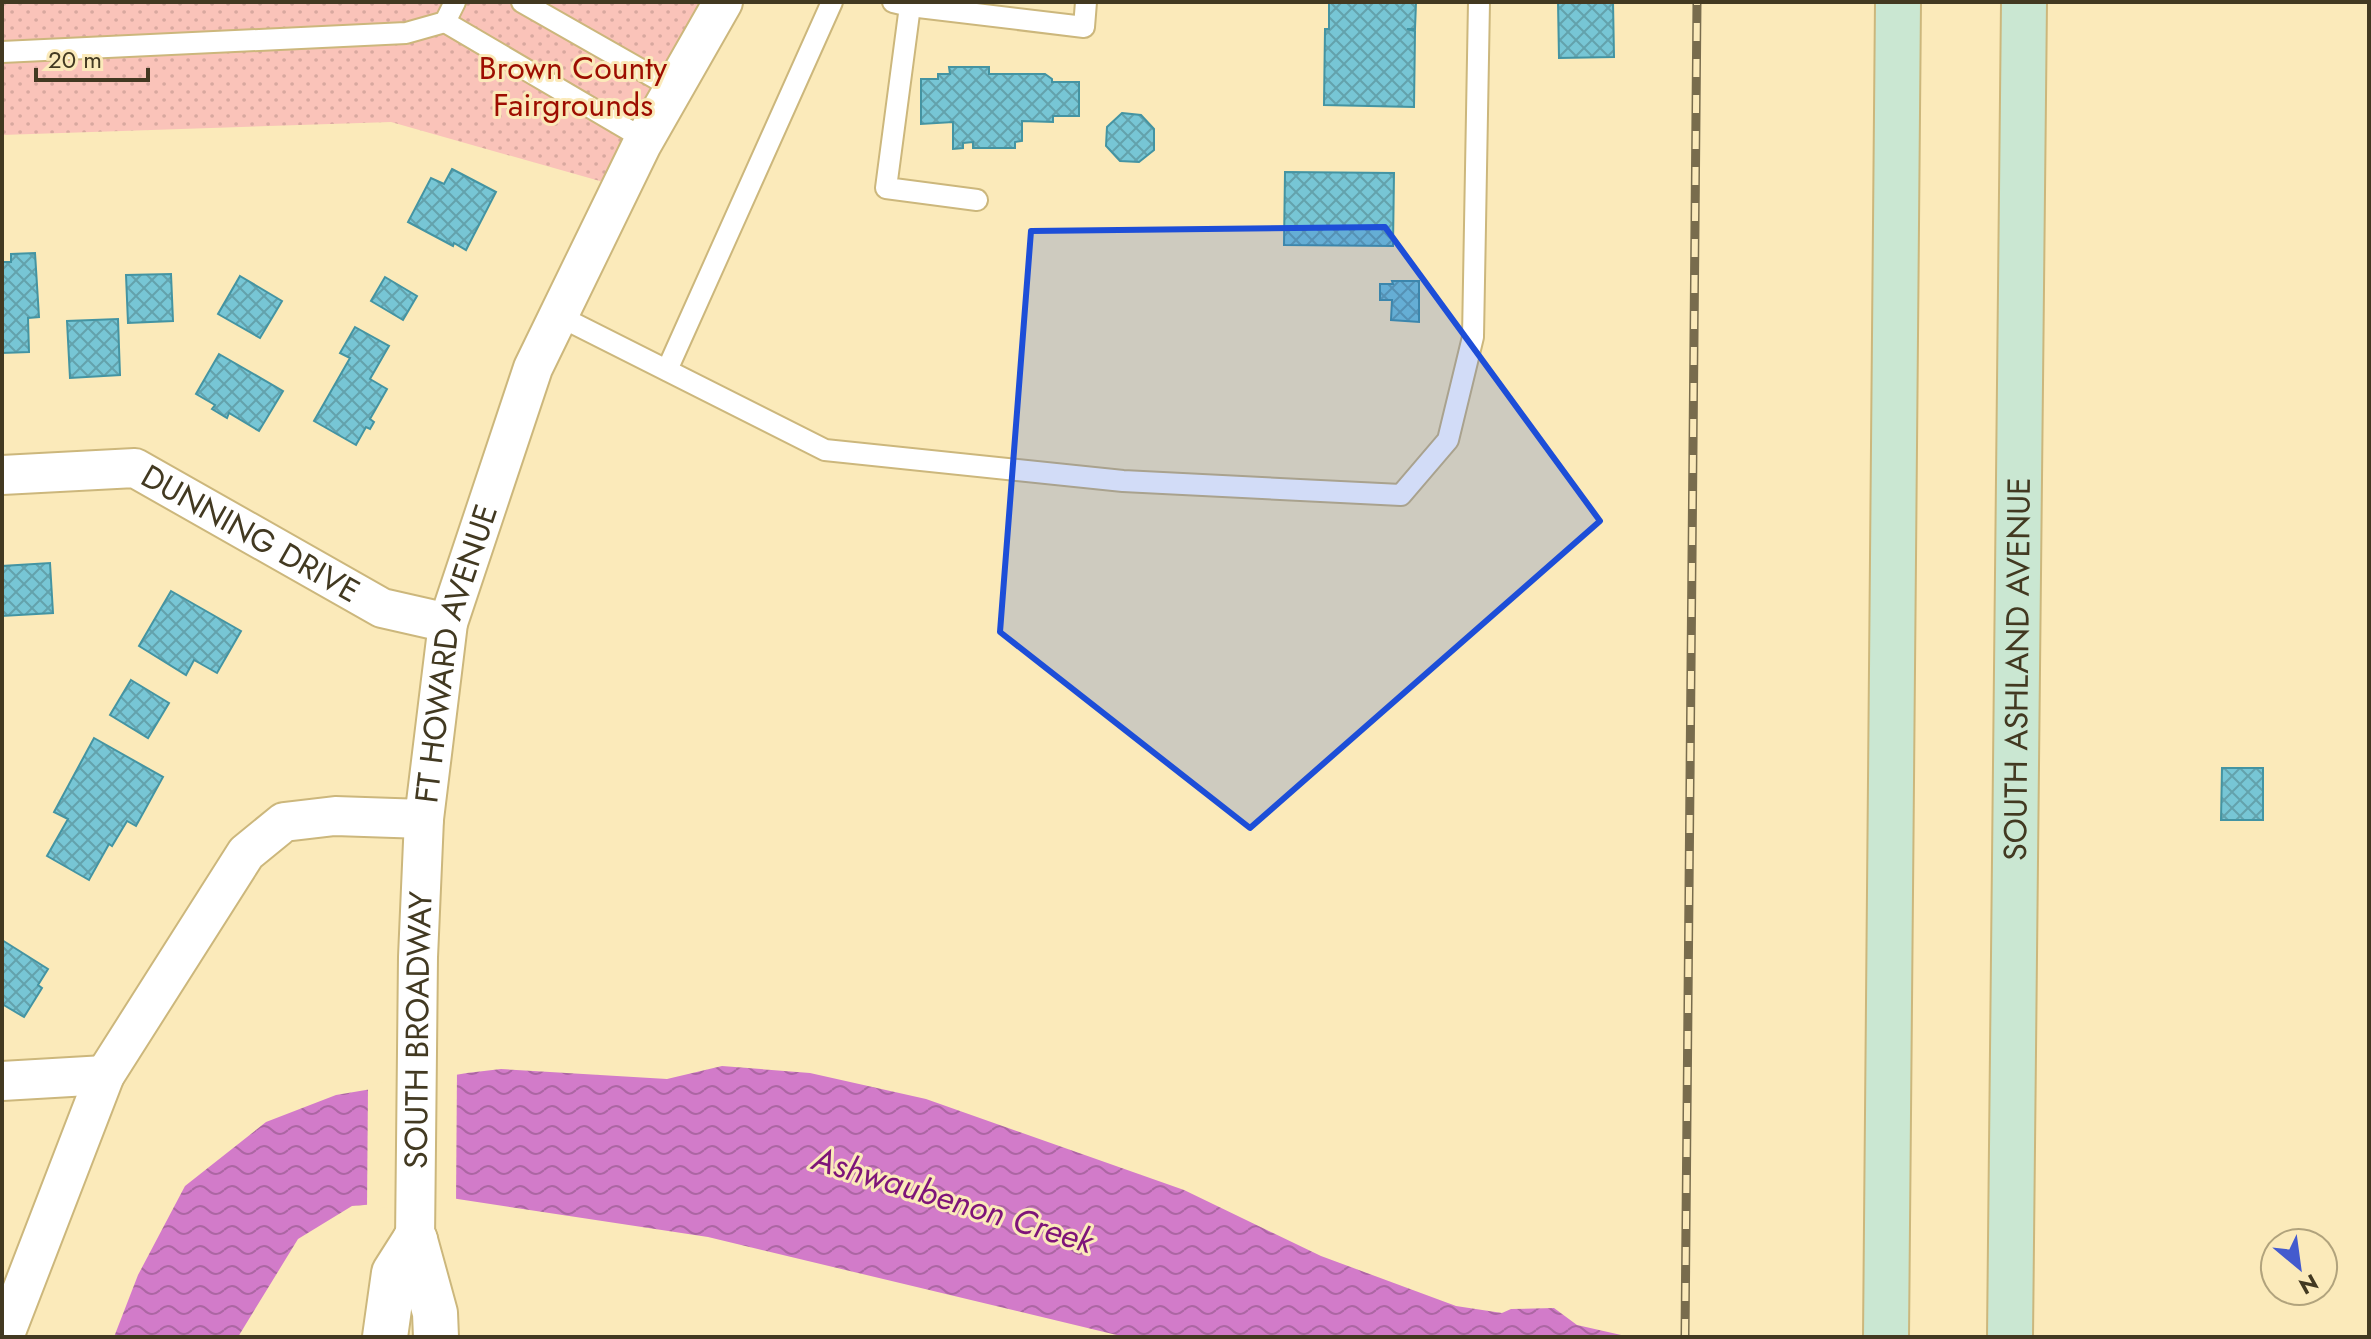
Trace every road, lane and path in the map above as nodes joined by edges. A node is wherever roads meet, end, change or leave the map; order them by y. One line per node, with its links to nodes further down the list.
1 (455, 2): 10 (lane)
2 (522, 2): 12 (lane)
3 (723, 2): 12 (street, FT HOWARD AVENUE)
4 (832, 2): 16 (lane)
5 (1086, 2): 9 (lane)
6 (1479, 2): 16 (lane)
7 (1898, 2): 26 (main road)
8 (2024, 2): 27 (main road, SOUTH ASHLAND AVENUE)
9 (902, 4): 14 (lane)
10 (445, 22): 11 (lane); 13 (lane)
11 (2, 52)
12 (673, 88): 13 (street, FT HOWARD AVENUE)
13 (644, 139): 15 (street, FT HOWARD AVENUE)
14 (977, 200)
15 (559, 316): 16 (lane); 18 (street, FT HOWARD AVENUE)
16 (667, 370)
17 (2, 475): 18 (street, DUNNING DRIVE)
18 (448, 623): 19 (street, FT HOWARD AVENUE)
19 (424, 819): 20 (street, FT HOWARD AVENUE); 22 (street, SOUTH BROADWAY)
20 (105, 1075): 21 (street); 23 (street, FT HOWARD AVENUE)
21 (2, 1081)
22 (415, 1240): 24 (street); 25 (street, SOUTH BROADWAY)
23 (4, 1337)
24 (385, 1337)
25 (436, 1337)
26 (1886, 1337)
27 (2010, 1337)

